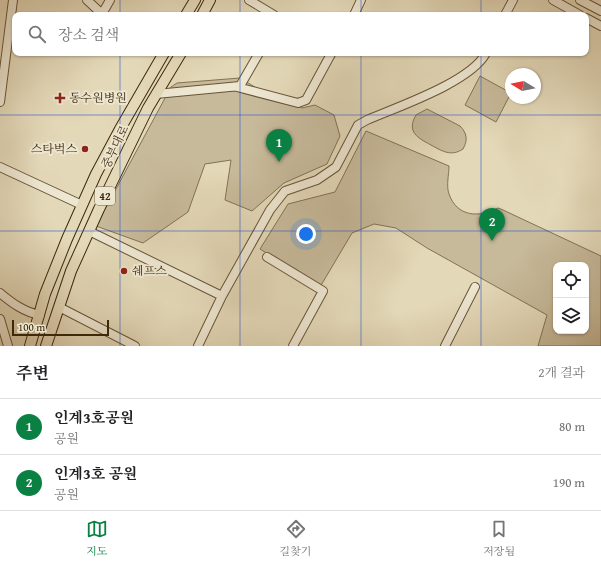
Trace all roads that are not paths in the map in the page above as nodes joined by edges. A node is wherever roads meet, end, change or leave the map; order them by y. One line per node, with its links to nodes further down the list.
1 (13, 0): 29 (street)
2 (87, 0): 12 (street)
3 (110, 0): 13 (street)
4 (195, 0): 14 (main road)
5 (210, 0): 15 (main road)
6 (248, 0): 16 (street)
7 (361, 0): 17 (street)
8 (513, 0): 18 (street)
9 (553, 0): 19 (street)
10 (580, 0): 11 (street)
11 (601, 11)
12 (102, 12)
13 (105, 12)
14 (188, 12)
15 (204, 12)
16 (269, 12)
17 (355, 12)
18 (507, 12)
19 (575, 12)
20 (589, 20): 21 (street)
21 (601, 26)
22 (162, 56): 31 (main road, 중부대로 / 42)
23 (179, 56): 28 (main road, 중부대로 / 42)
24 (256, 56): 27 (street)
25 (328, 56): 27 (street)
26 (484, 56): 36 (street)
27 (237, 87): 28 (street)
28 (156, 94): 32 (main road, 중부대로 / 42)
29 (0, 102)
30 (0, 167): 31 (street)
31 (82, 205): 38 (main road, 중부대로 / 42)
32 (89, 231): 36 (street); 37 (main road, 중부대로 / 42)
33 (267, 257): 46 (street)
34 (476, 287): 47 (street)
35 (0, 293): 38 (street)
36 (222, 296): 45 (street)
37 (59, 307): 43 (main road, 중부대로 / 42); 44 (street)
38 (40, 315): 42 (main road, 중부대로 / 42)
39 (0, 319): 40 (street)
40 (2, 330): 41 (street)
41 (8, 346)
42 (30, 346)
43 (46, 346)
44 (135, 346)
45 (198, 346)
46 (293, 346)
47 (445, 346)

